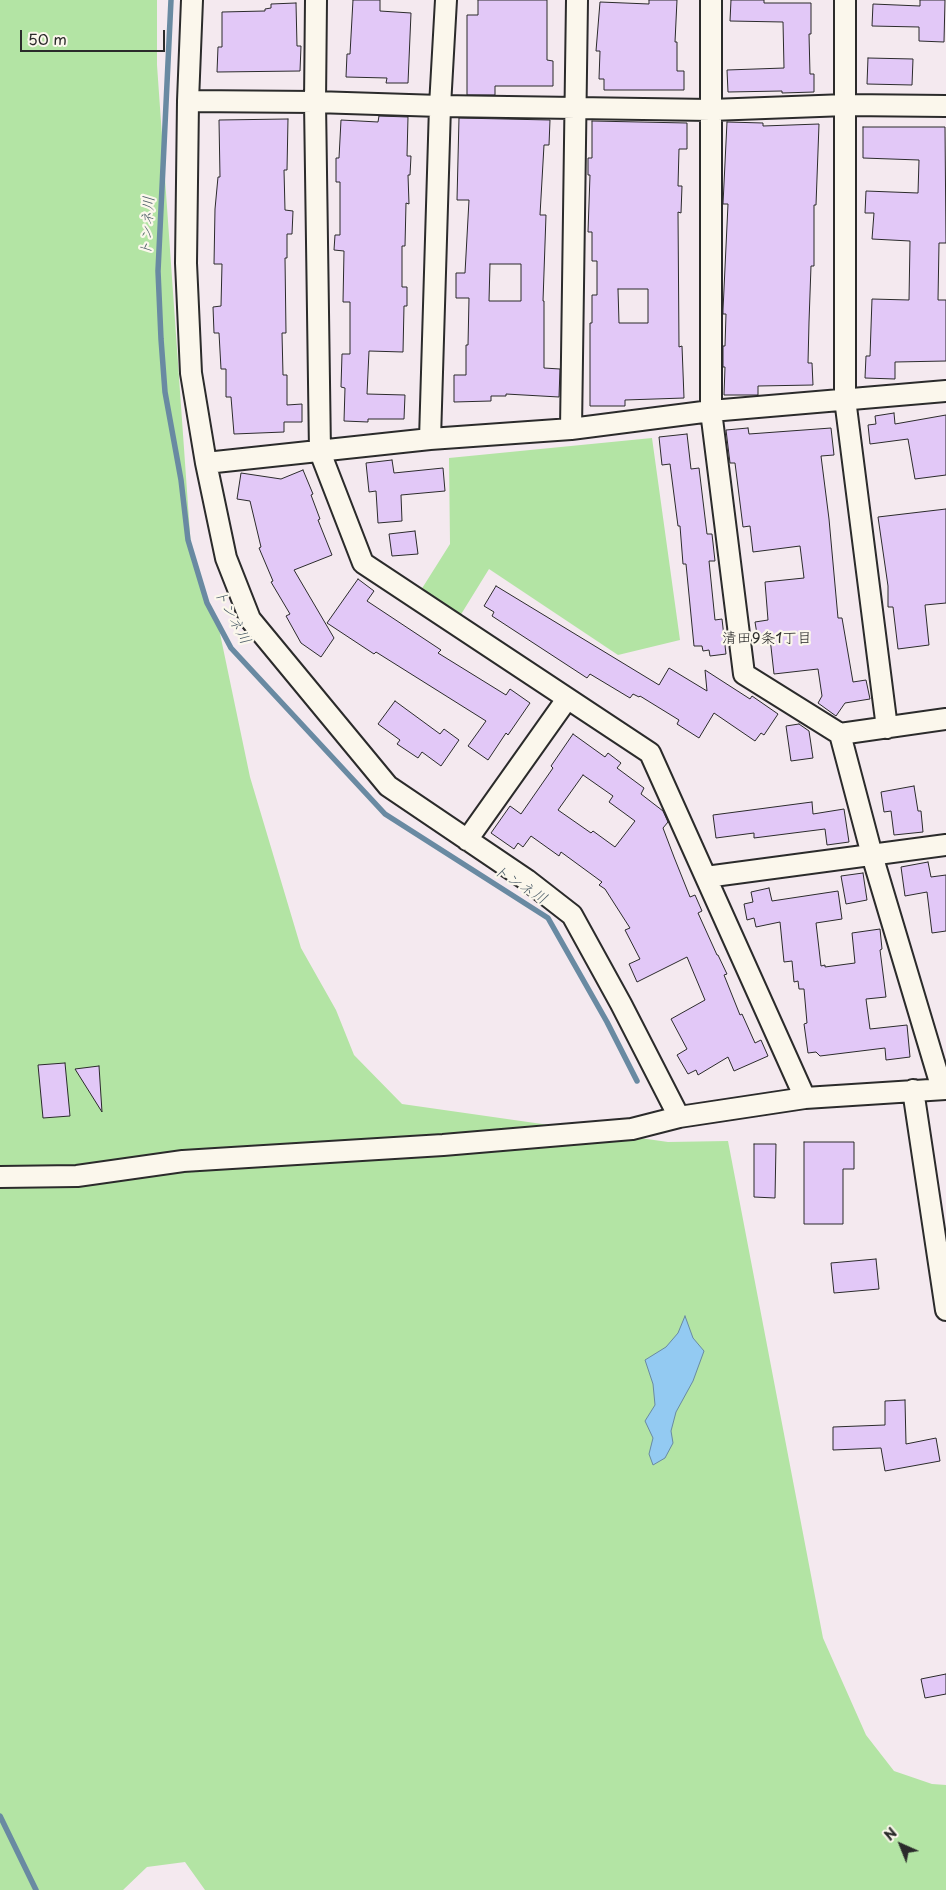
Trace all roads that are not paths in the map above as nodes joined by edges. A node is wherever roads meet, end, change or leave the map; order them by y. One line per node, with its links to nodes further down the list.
1 (192, 0): 7 (street)
2 (316, 0): 8 (street)
3 (446, 0): 10 (street)
4 (577, 0): 12 (street)
5 (711, 0): 13 (street)
6 (846, 0): 9 (street)
7 (188, 101): 8 (street); 20 (street)
8 (315, 102): 10 (street); 19 (street)
9 (846, 105): 11 (street); 13 (street); 15 (street)
10 (440, 106): 12 (street); 18 (street)
11 (946, 106)
12 (576, 107): 13 (street); 17 (street)
13 (711, 110): 16 (street)
14 (946, 391): 15 (street)
15 (845, 399): 16 (street); 23 (street)
16 (710, 411): 17 (street); 24 (street)
17 (571, 429): 18 (street)
18 (430, 439): 19 (street)
19 (320, 452): 20 (street); 21 (street)
20 (206, 463): 25 (street)
21 (567, 699): 25 (street); 28 (street)
22 (946, 719): 23 (street)
23 (887, 728): 24 (street)
24 (840, 734): 27 (street)
25 (467, 840): 32 (street)
26 (946, 845): 27 (street)
27 (872, 854): 28 (street); 29 (street)
28 (706, 877): 31 (street)
29 (944, 1089): 30 (street)
30 (913, 1090): 31 (street); 34 (street)
31 (804, 1098): 32 (street)
32 (679, 1117): 33 (street)
33 (0, 1177)
34 (946, 1310)

